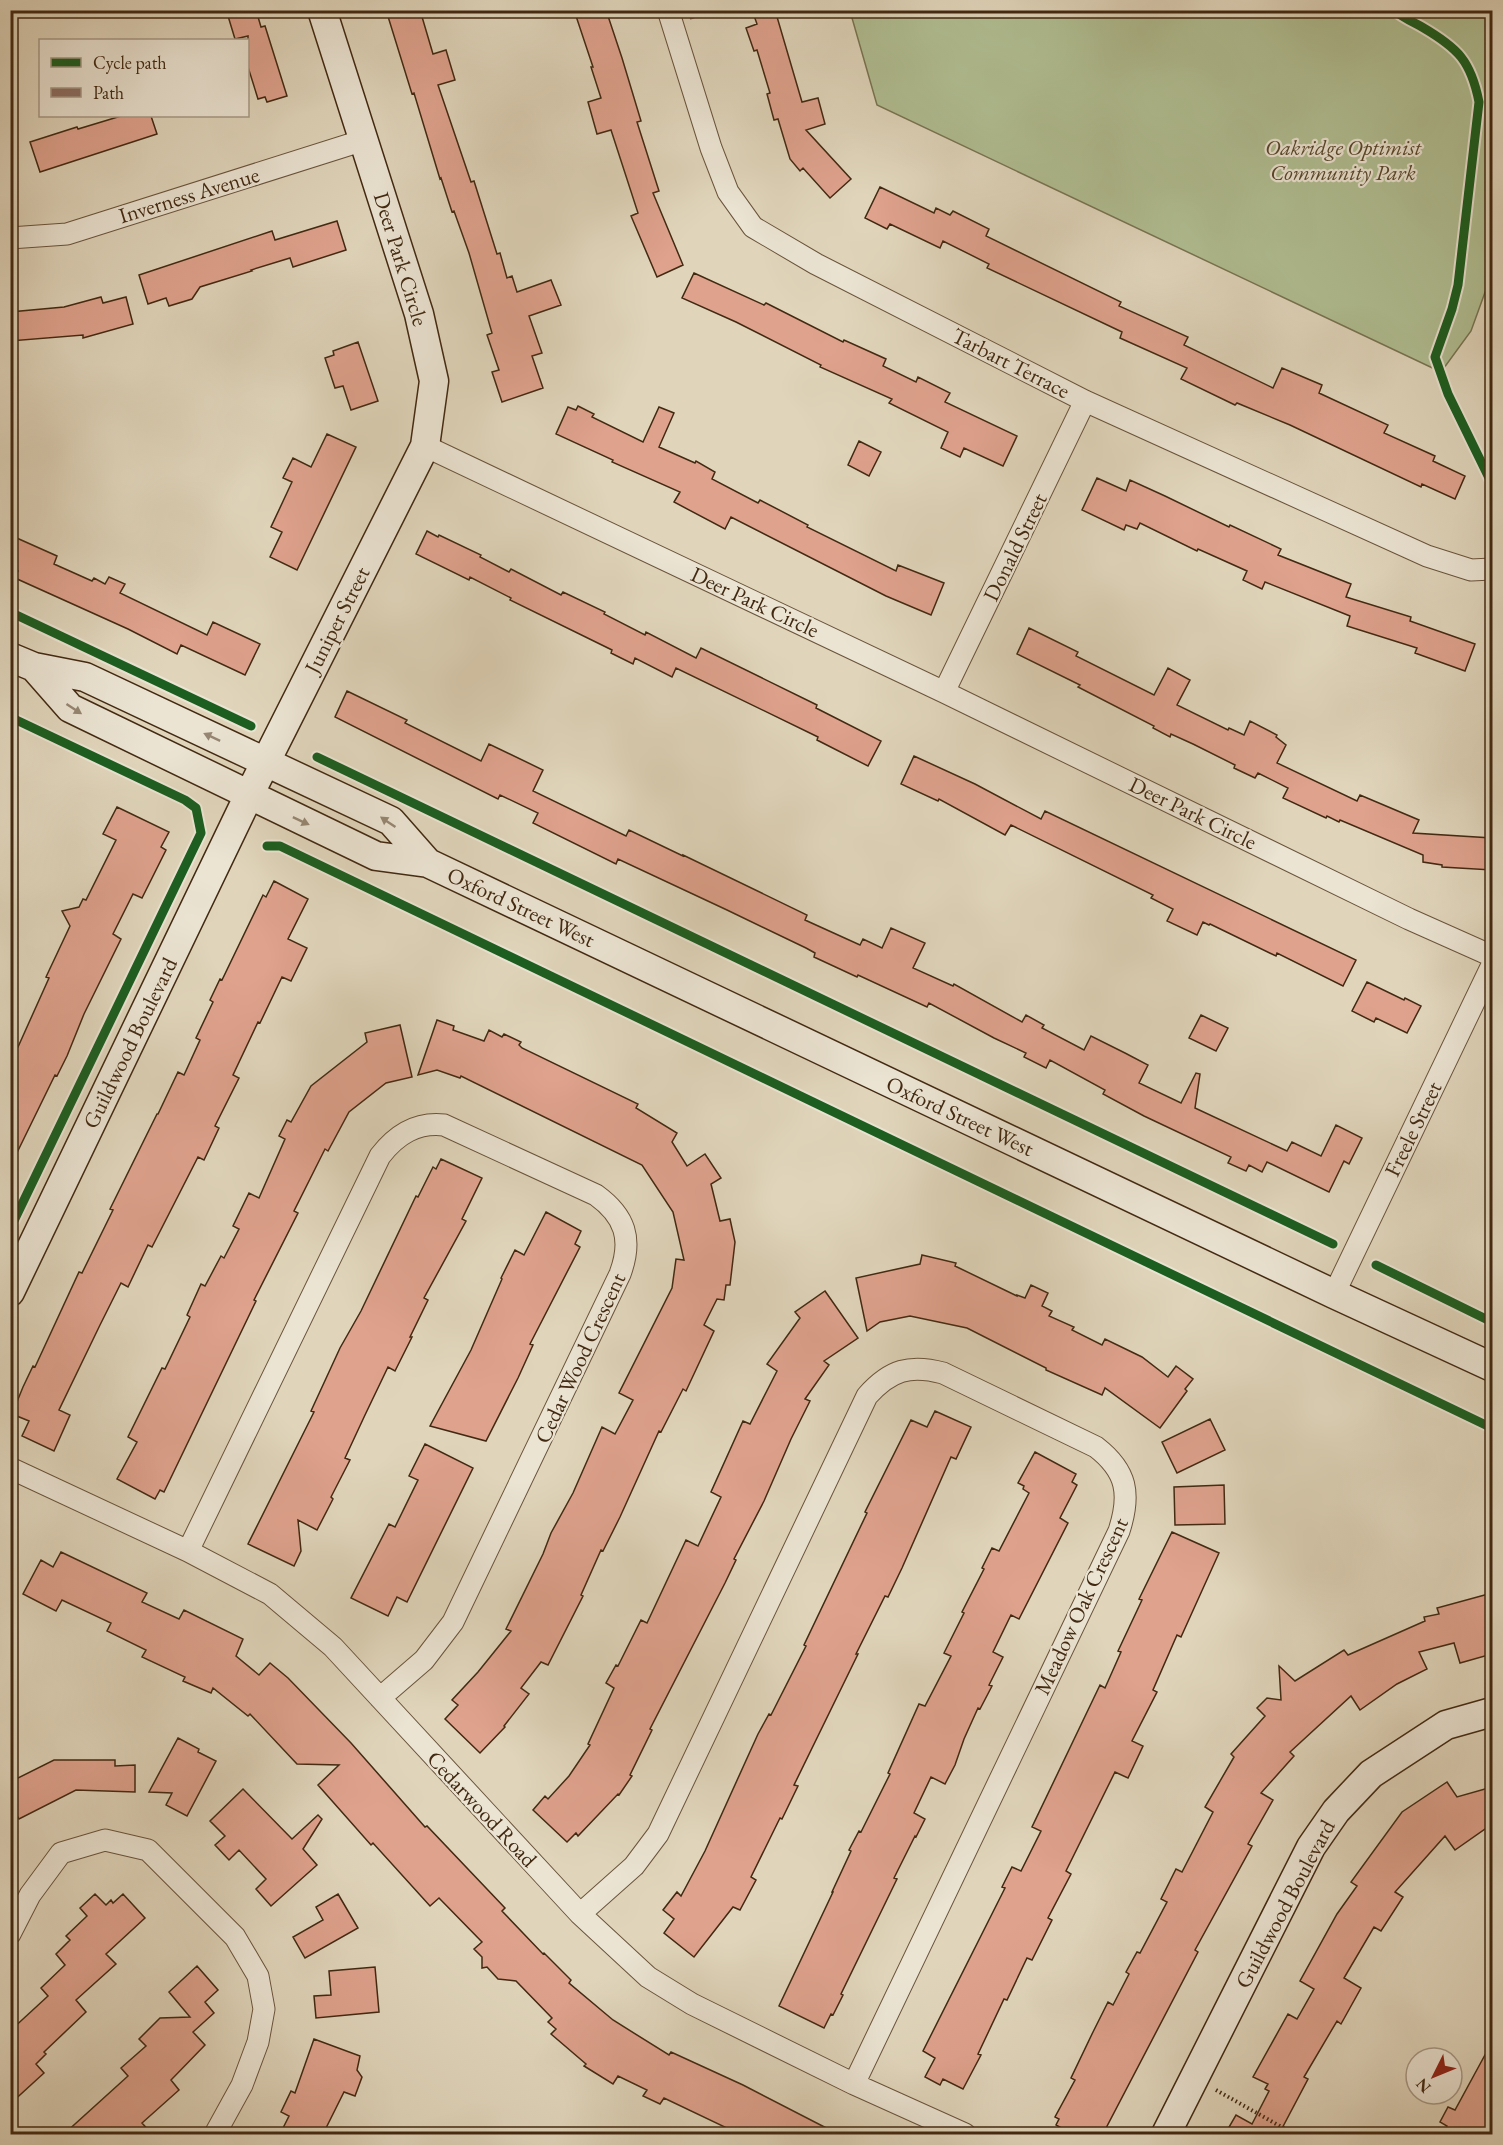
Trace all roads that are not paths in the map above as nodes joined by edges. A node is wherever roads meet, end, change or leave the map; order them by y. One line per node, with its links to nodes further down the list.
1 (322, 10): 3 (main road, Deer Park Circle)
2 (668, 10): 5 (street, Tarbart Terrace)
3 (364, 140): 4 (street, Inverness Avenue); 6 (main road, Deer Park Circle)
4 (10, 238)
5 (1086, 401): 7 (street, Tarbart Terrace); 9 (street, Donald Street)
6 (424, 446): 9 (street, Deer Park Circle); 10 (main road, Juniper Street)
7 (1492, 569)
8 (22, 662): 10 (main road, Oxford Street West, one-way to 8); 11 (main road, Oxford Street West, one-way to 11)
9 (944, 692): 13 (street, Deer Park Circle)
10 (265, 762): 11 (main road, Juniper Street); 12 (main road, Oxford Street West, one-way to 10)
11 (249, 795): 12 (main road, Oxford Street West, one-way to 12); 15 (main road, Guildwood Boulevard)
12 (428, 863): 16 (main road, Oxford Street West)
13 (1492, 956)
14 (1492, 965): 16 (street, Freele Street)
15 (10, 1292)
16 (1334, 1294): 17 (main road, Oxford Street West)
17 (1492, 1367)
18 (10, 1468): 19 (street, Cedarwood Road)
19 (188, 1551): 20 (street, Cedarwood Road); 20 (street, Cedar Wood Crescent)
20 (380, 1698): 22 (street, Cedarwood Road)
21 (1492, 1712): 27 (main road, Guildwood Boulevard)
22 (580, 1914): 24 (street, Cedarwood Road); 24 (street, Meadow Oak Crescent)
23 (10, 1934): 25 (street)
24 (854, 2084): 26 (street, Cedarwood Road)
25 (215, 2134)
26 (965, 2134)
27 (1166, 2134)

